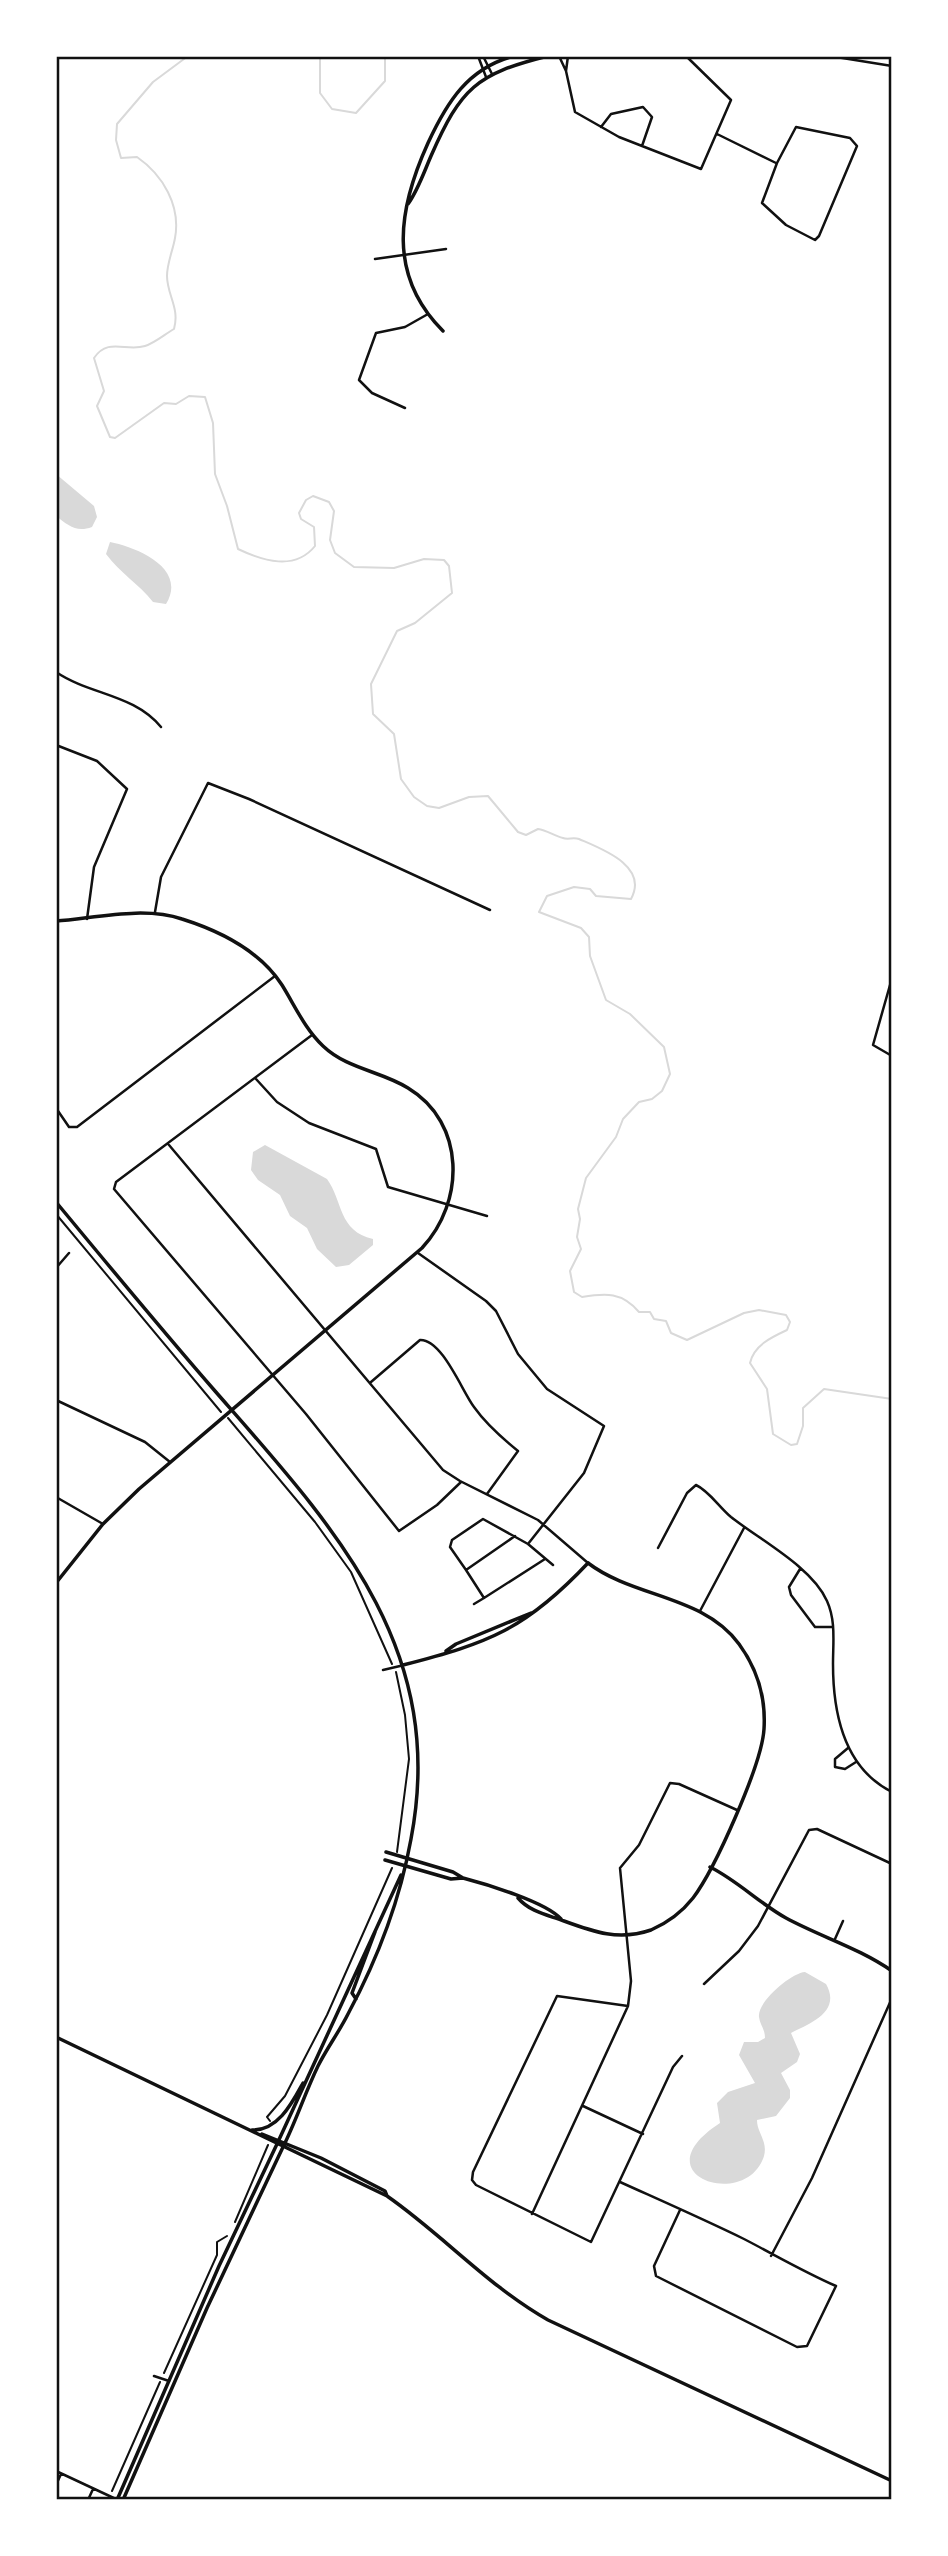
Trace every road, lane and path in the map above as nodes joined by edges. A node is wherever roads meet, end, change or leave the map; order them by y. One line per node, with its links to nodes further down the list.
1 (478, 56): 11 (street)
2 (484, 56): 9 (street)
3 (514, 56): 9 (street)
4 (548, 56): 13 (street)
5 (559, 56): 12 (street)
6 (568, 56): 12 (street)
7 (686, 56): 16 (street)
8 (830, 56): 10 (street)
9 (488, 66): 11 (street); 13 (street)
10 (892, 66)
11 (482, 69): 14 (street); 19 (street)
12 (566, 71): 15 (street)
13 (492, 74): 14 (street)
14 (486, 77): 19 (street)
15 (601, 127): 17 (street); 17 (street)
16 (717, 134): 17 (street); 18 (street)
17 (642, 147)
18 (777, 163): 18 (street)
19 (406, 207): 21 (street)
20 (446, 249): 21 (street)
21 (405, 256): 22 (street); 23 (street)
22 (375, 260)
23 (428, 314): 24 (street); 25 (street)
24 (443, 331)
25 (405, 408)
26 (56, 673): 27 (street)
27 (161, 727)
28 (56, 744): 31 (street)
29 (490, 910): 30 (street)
30 (155, 914): 31 (street); 33 (street)
31 (87, 919): 32 (street)
32 (56, 921)
33 (276, 976): 35 (street); 38 (street)
34 (892, 978): 36 (street)
35 (312, 1035): 37 (street); 41 (street)
36 (892, 1056)
37 (256, 1079): 39 (street); 41 (street)
38 (56, 1108)
39 (169, 1144): 47 (street); 48 (street)
40 (56, 1202): 51 (street)
41 (449, 1205): 43 (street); 45 (street)
42 (56, 1214): 52 (path)
43 (487, 1216)
44 (69, 1253): 46 (street)
45 (418, 1253): 47 (street); 58 (street)
46 (56, 1268)
47 (327, 1330): 48 (street); 49 (street)
48 (273, 1376): 51 (street); 54 (street)
49 (371, 1381): 54 (street); 55 (street)
50 (56, 1400): 53 (street)
51 (232, 1410): 52 (street); 76 (street)
52 (226, 1416): 53 (street); 75 (path)
53 (170, 1462): 57 (street)
54 (461, 1482): 55 (street)
55 (486, 1494): 58 (street)
56 (56, 1497): 57 (street)
57 (103, 1524): 68 (street)
58 (544, 1526): 61 (street); 64 (street)
59 (744, 1527): 62 (street); 66 (street); 72 (street)
60 (515, 1535): 61 (street); 67 (street); 67 (street)
61 (528, 1544): 63 (street)
62 (658, 1548)
63 (545, 1559): 65 (street); 69 (street)
64 (588, 1563): 71 (street); 72 (street)
65 (553, 1565)
66 (800, 1569): 73 (street); 73 (street)
67 (466, 1570): 69 (street)
68 (57, 1581)
69 (484, 1598): 70 (street)
70 (474, 1604)
71 (535, 1611): 74 (street); 74 (street)
72 (700, 1611): 82 (street)
73 (834, 1627): 79 (street)
74 (444, 1652): 76 (street)
75 (391, 1660)
76 (403, 1665): 77 (street); 85 (street)
77 (383, 1670)
78 (397, 1674): 83 (path)
79 (848, 1748): 80 (street); 80 (street)
80 (856, 1762): 81 (street)
81 (892, 1792)
82 (737, 1810): 89 (street); 97 (street)
83 (397, 1850)
84 (386, 1852): 85 (street)
85 (407, 1859): 88 (street); 91 (street)
86 (386, 1860): 88 (street)
87 (892, 1864): 93 (street)
88 (405, 1867): 91 (street); 96 (street); 102 (street)
89 (710, 1867): 93 (street); 97 (street)
90 (392, 1869): 108 (path)
91 (463, 1878): 92 (street)
92 (518, 1898): 94 (street); 94 (street)
93 (770, 1908): 98 (street); 100 (street)
94 (562, 1920): 97 (street)
95 (843, 1921): 98 (street)
96 (375, 1930): 102 (street); 106 (street)
97 (625, 1936): 103 (street)
98 (835, 1939): 99 (street)
99 (892, 1971)
100 (704, 1984)
101 (892, 1998): 119 (street)
102 (356, 1999): 112 (street)
103 (628, 2006): 107 (street); 116 (street)
104 (56, 2037): 109 (street)
105 (682, 2056): 110 (street)
106 (309, 2073): 109 (street); 111 (street)
107 (583, 2106): 110 (street); 116 (street)
108 (270, 2121)
109 (249, 2130): 111 (street)
110 (643, 2134): 114 (street)
111 (278, 2142): 112 (street); 122 (street)
112 (284, 2145): 126 (street); 131 (street)
113 (267, 2147): 117 (path)
114 (620, 2182): 115 (street); 116 (street)
115 (680, 2210): 119 (street); 119 (street)
116 (532, 2214)
117 (234, 2223)
118 (229, 2235): 120 (path)
119 (771, 2256)
120 (164, 2372)
121 (154, 2375): 122 (street)
122 (169, 2381): 131 (street)
123 (159, 2385): 128 (path)
124 (56, 2471): 125 (street)
125 (61, 2474): 127 (street); 129 (street)
126 (892, 2481)
127 (56, 2485)
128 (113, 2488)
129 (93, 2489): 130 (street); 131 (street)
130 (88, 2500)
131 (119, 2500)

